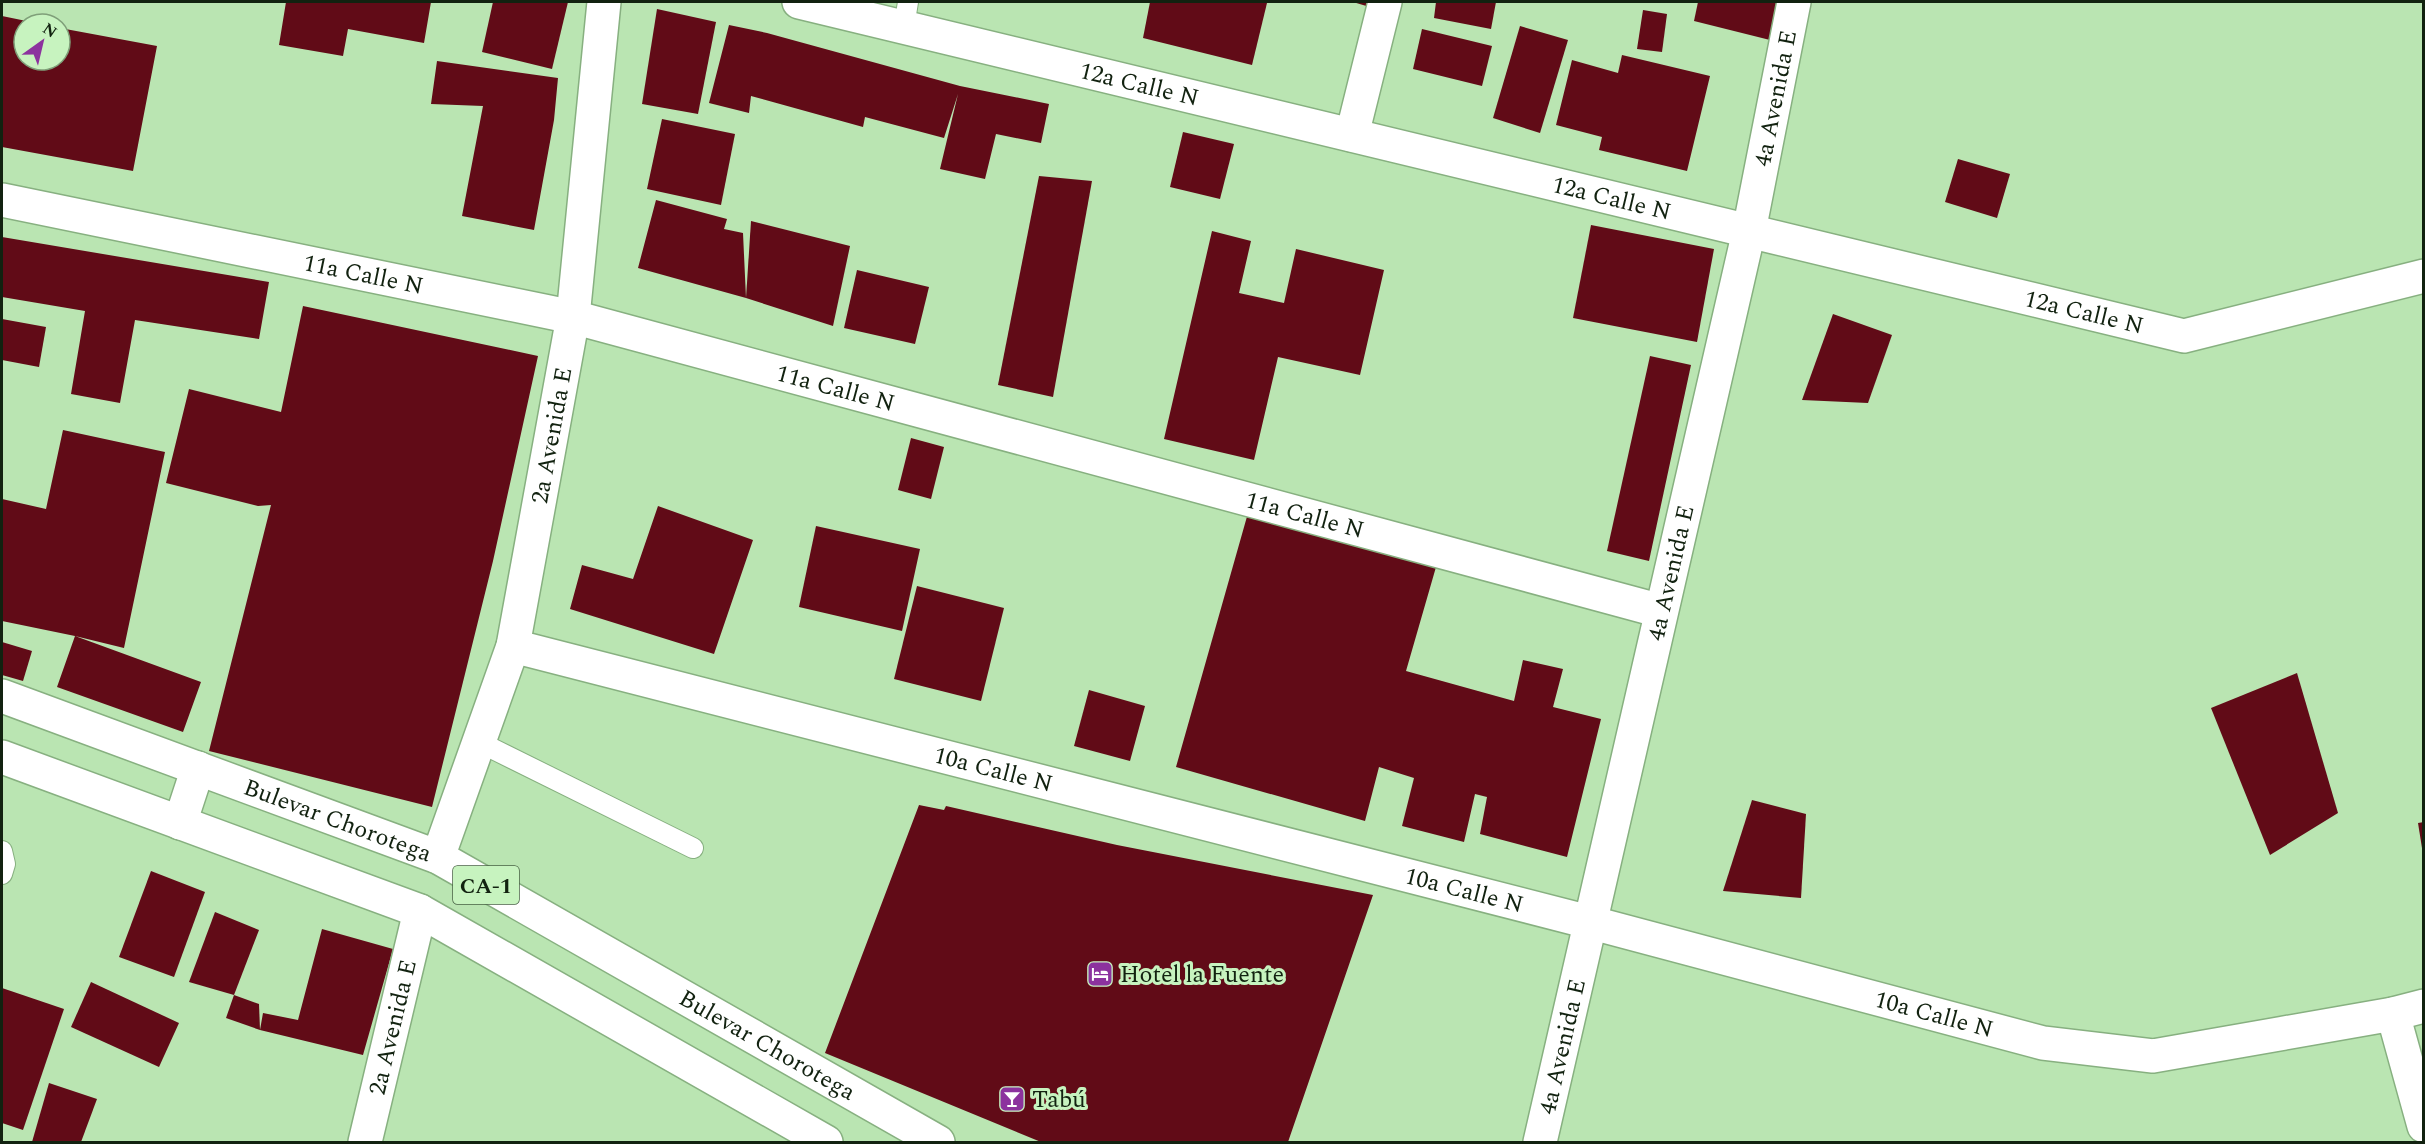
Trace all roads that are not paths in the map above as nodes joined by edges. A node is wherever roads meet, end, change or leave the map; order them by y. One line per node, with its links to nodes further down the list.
1 (604, 2): 10 (main road, 2a Avenida E)
2 (799, 2): 5 (main road, 12a Calle N)
3 (1385, 2): 6 (main road)
4 (1794, 2): 8 (main road, 4a Avenida E)
5 (906, 14): 6 (main road, 12a Calle N)
6 (1352, 135): 8 (main road, 12a Calle N)
7 (2, 200): 10 (main road, 11a Calle N)
8 (1749, 231): 9 (main road, 12a Calle N); 11 (main road, 4a Avenida E)
9 (2424, 276)
10 (573, 317): 11 (main road, 11a Calle N); 12 (main road, 2a Avenida E)
11 (1661, 611): 23 (main road, 4a Avenida E)
12 (513, 646): 14 (main road, 2a Avenida E); 23 (main road, 10a Calle N)
13 (2, 696): 16 (main road, Bulevar Chorotega / CA-1)
14 (479, 742): 18 (lane); 20 (main road, 2a Avenida E)
15 (2, 758): 17 (main road, CA-1)
16 (198, 768): 17 (main road); 20 (main road, Bulevar Chorotega / CA-1)
17 (180, 823): 22 (main road, CA-1)
18 (693, 848)
19 (2, 851): 21 (lane)
20 (438, 857): 28 (main road, Bulevar Chorotega / CA-1)
21 (2, 874)
22 (420, 911): 26 (main road, 2a Avenida E); 27 (main road, CA-1)
23 (1589, 922): 24 (main road, 10a Calle N); 29 (main road, 4a Avenida E)
24 (2408, 1010): 25 (main road)
25 (2424, 1126)
26 (365, 1143)
27 (826, 1143)
28 (938, 1143)
29 (1540, 1143)

